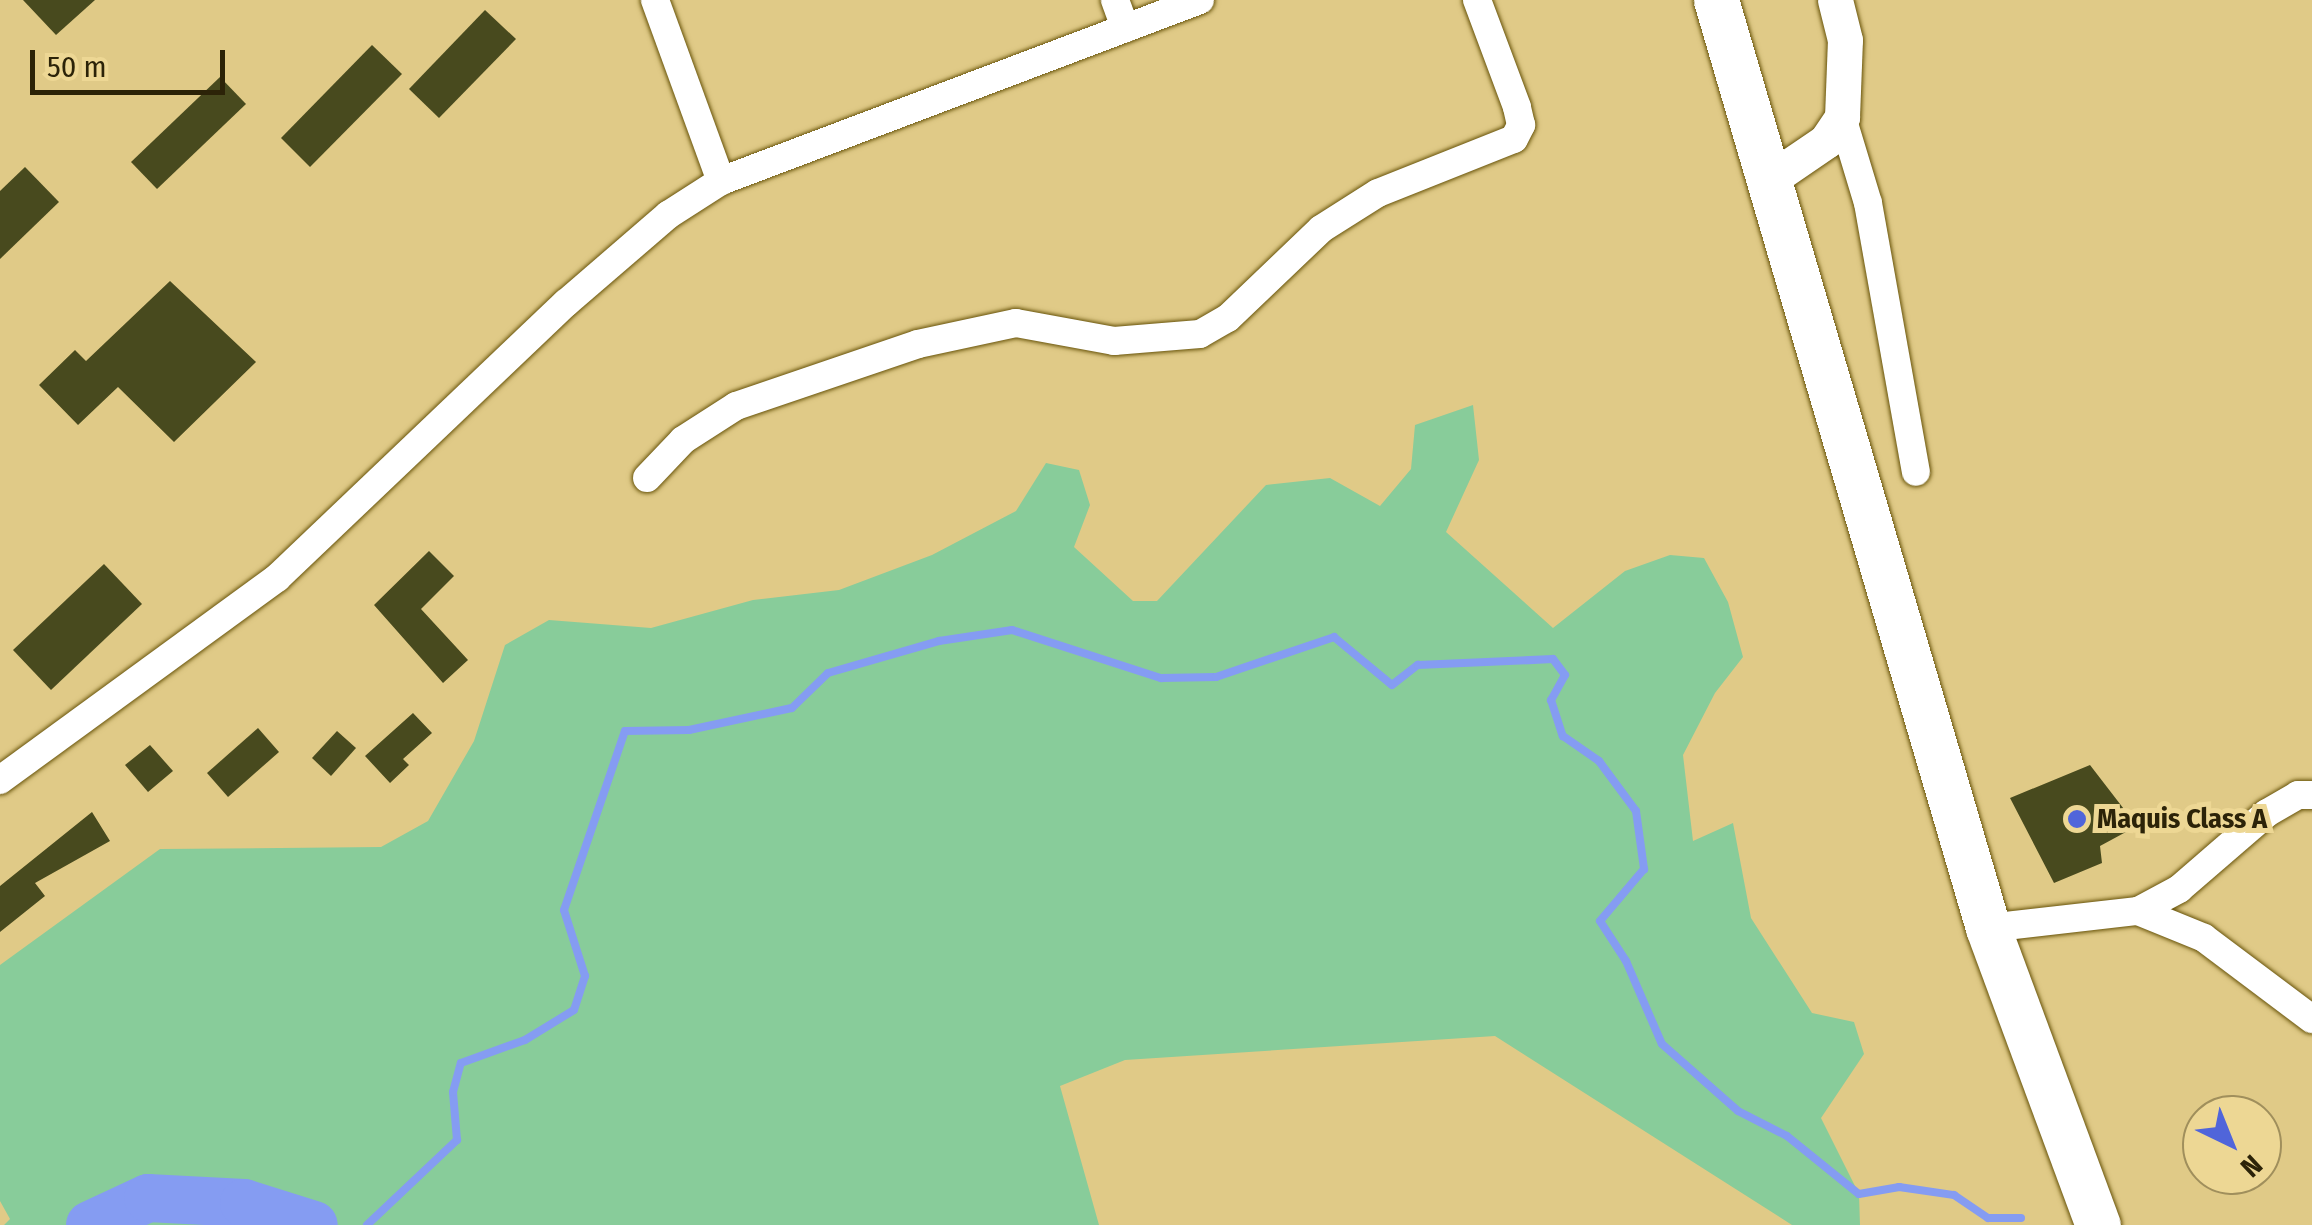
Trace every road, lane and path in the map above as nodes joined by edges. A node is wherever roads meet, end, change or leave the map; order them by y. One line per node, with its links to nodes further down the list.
1 (656, 0): 9 (street)
2 (1115, 0): 7 (street)
3 (1200, 0): 7 (street)
4 (1477, 0): 12 (street)
5 (1716, 0): 10 (main road)
6 (1834, 0): 8 (street)
7 (1125, 28): 9 (street)
8 (1842, 116): 10 (street); 11 (street)
9 (721, 181): 13 (street)
10 (1766, 182): 16 (main road)
11 (1916, 472)
12 (646, 478)
13 (0, 780)
14 (2312, 795): 15 (street)
15 (2138, 911): 16 (street); 17 (street)
16 (1988, 928): 18 (main road)
17 (2312, 1019)
18 (2098, 1225)

